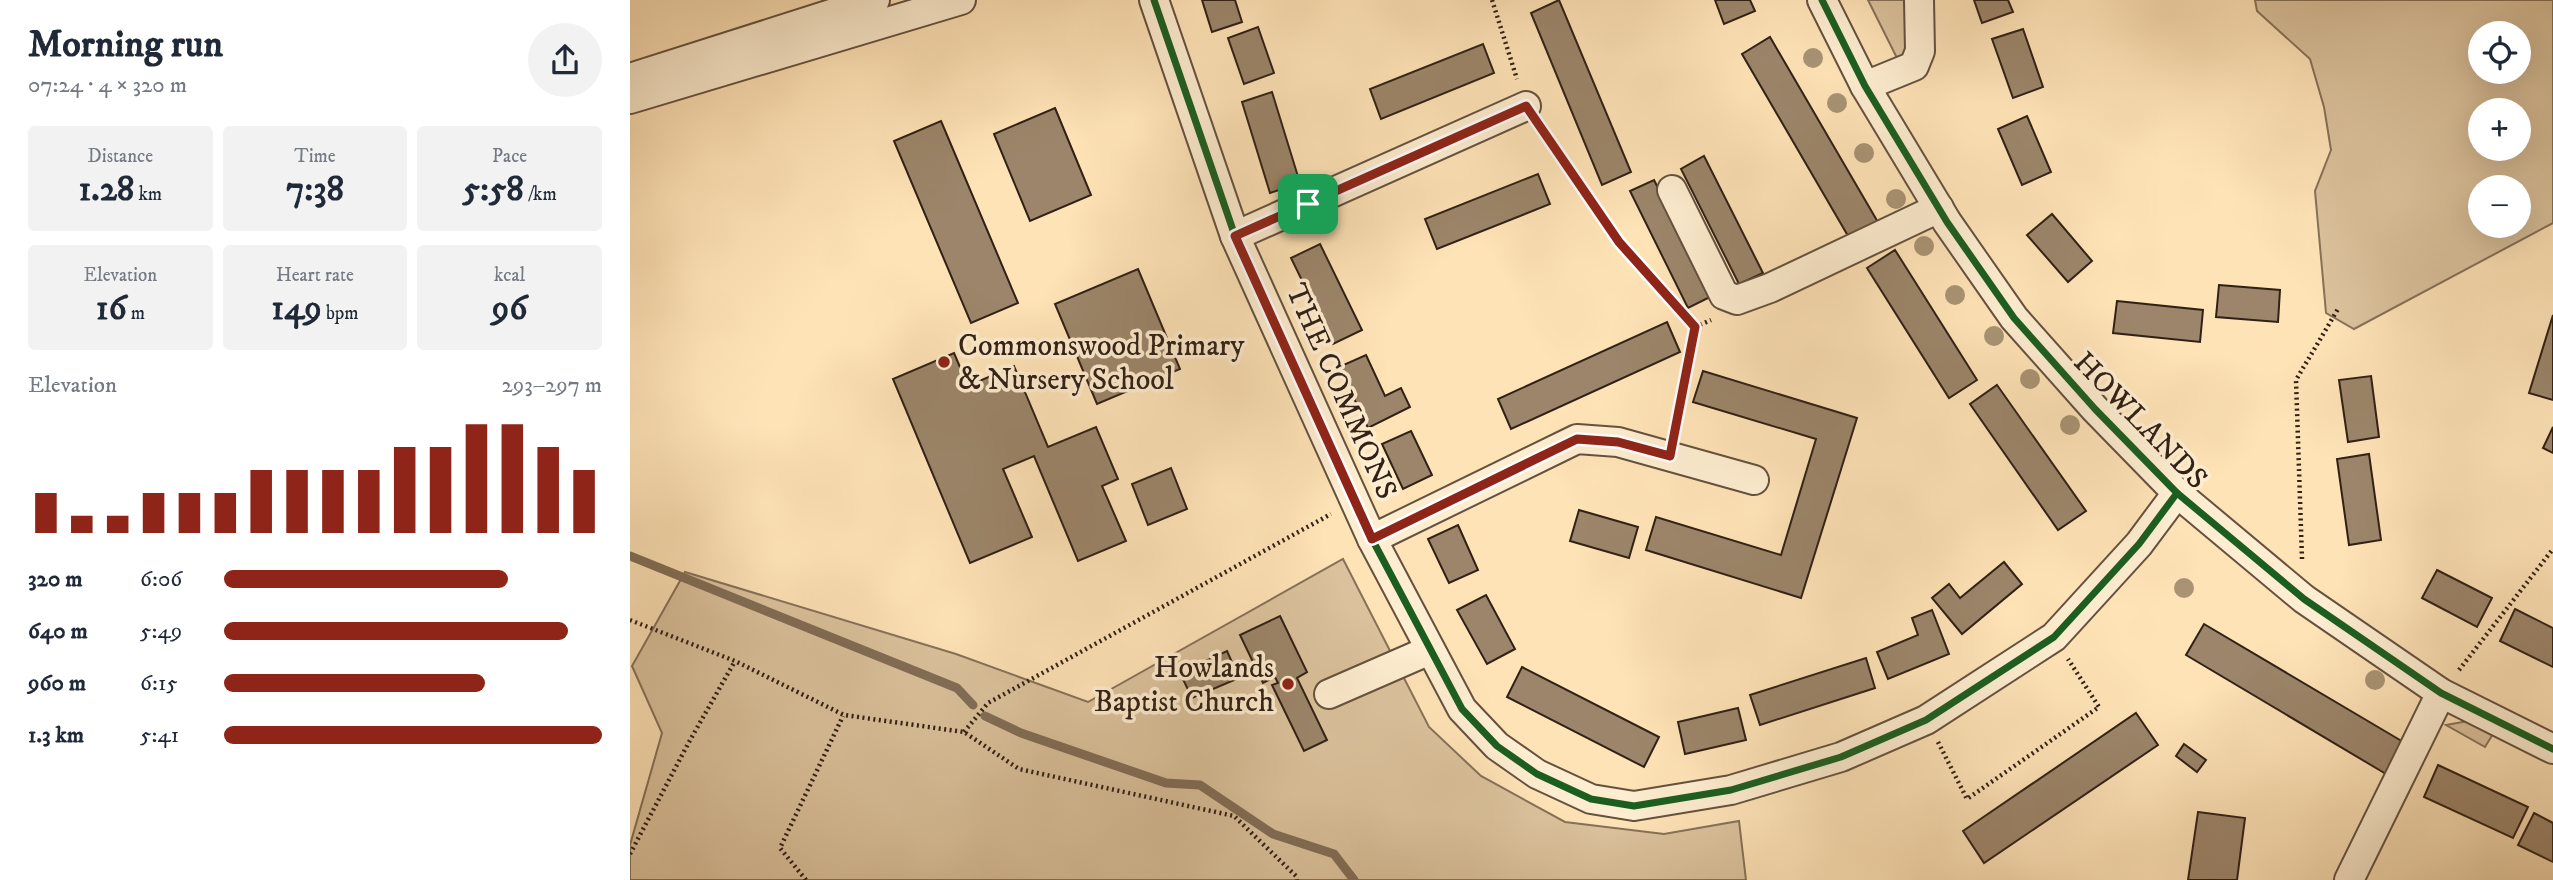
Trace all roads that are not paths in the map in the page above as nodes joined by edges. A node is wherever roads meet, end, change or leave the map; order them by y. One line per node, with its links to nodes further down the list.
1 (875, 0): 6 (street)
2 (961, 0): 8 (street)
3 (1154, 0): 12 (street, THE COMMONS)
4 (1822, 0): 7 (street, HOWLANDS)
5 (1919, 0): 7 (street)
6 (630, 78)
7 (1865, 86): 11 (street, HOWLANDS)
8 (630, 99)
9 (1526, 106): 12 (street)
10 (1671, 190): 11 (street)
11 (1939, 208): 14 (street, HOWLANDS)
12 (1235, 236): 15 (street, THE COMMONS)
13 (1754, 480): 15 (street)
14 (2177, 493): 16 (street, THE COMMONS); 17 (street, HOWLANDS)
15 (1372, 539): 16 (street, THE COMMONS)
16 (1430, 650): 18 (street)
17 (2441, 693): 19 (street, HOWLANDS); 20 (street)
18 (1329, 694)
19 (2553, 749)
20 (2356, 876)

